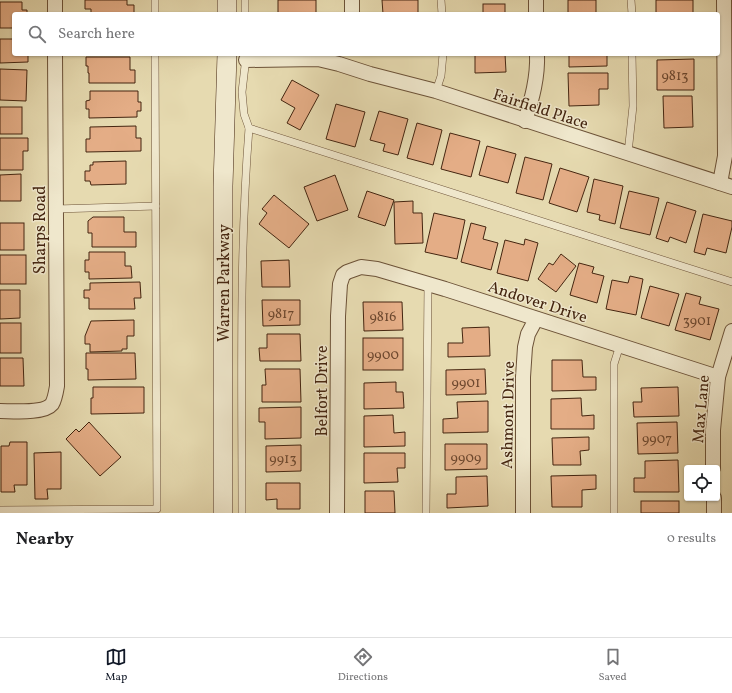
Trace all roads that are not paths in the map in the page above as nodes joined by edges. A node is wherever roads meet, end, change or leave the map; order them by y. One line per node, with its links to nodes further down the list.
1 (55, 0): 10 (street)
2 (155, 0): 11 (lane)
3 (227, 0): 12 (main road)
4 (244, 0): 13 (lane)
5 (352, 0): 14 (street)
6 (442, 0): 15 (lane)
7 (536, 0): 16 (street)
8 (631, 0): 17 (lane)
9 (724, 0): 30 (street)
10 (55, 12)
11 (155, 12)
12 (227, 12)
13 (245, 12)
14 (352, 12)
15 (442, 12)
16 (536, 12)
17 (632, 12)
18 (55, 56): 32 (street, Sharps Road)
19 (155, 56): 31 (lane)
20 (226, 56): 44 (main road, Warren Parkway)
21 (443, 56): 26 (lane)
22 (537, 56): 27 (street)
23 (632, 56): 29 (lane)
24 (246, 57): 25 (street, Fairfield Place); 28 (lane)
25 (341, 59): 26 (street, Fairfield Place)
26 (436, 91): 27 (street, Fairfield Place)
27 (525, 120): 29 (street, Fairfield Place)
28 (249, 128): 34 (lane); 45 (lane)
29 (628, 153): 30 (street, Fairfield Place)
30 (726, 185)
31 (156, 206): 32 (lane); 43 (lane)
32 (56, 209): 40 (street, Sharps Road)
33 (347, 272): 35 (street, Andover Drive); 46 (street, Belfort Drive)
34 (732, 282)
35 (428, 284): 36 (street, Andover Drive); 47 (lane)
36 (536, 319): 38 (street, Andover Drive); 48 (street, Ashmont Drive)
37 (732, 330): 39 (street, Max Lane)
38 (620, 345): 39 (street, Andover Drive); 49 (lane)
39 (718, 377): 41 (street, Max Lane)
40 (0, 411)
41 (714, 465)
42 (714, 501): 50 (street)
43 (0, 510)
44 (224, 513)
45 (242, 513)
46 (337, 513)
47 (426, 513)
48 (523, 513)
49 (614, 513)
50 (714, 513)

